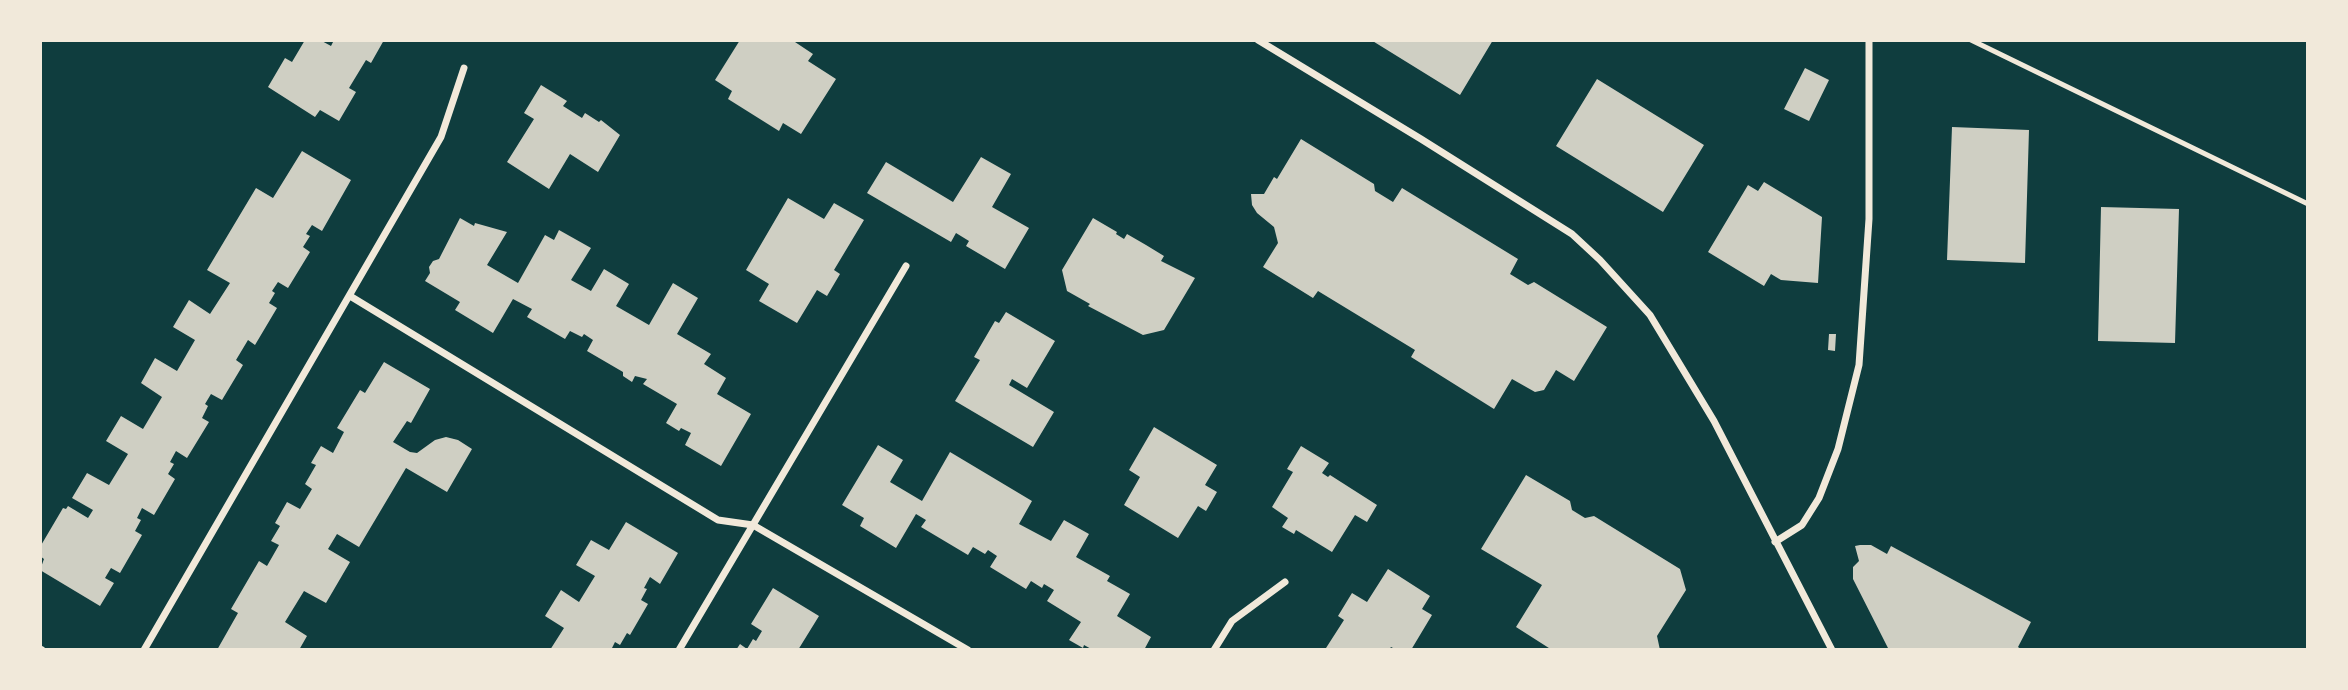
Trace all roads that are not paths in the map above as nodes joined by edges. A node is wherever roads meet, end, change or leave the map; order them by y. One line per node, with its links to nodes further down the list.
1 (1258, 40): 9 (street)
2 (1869, 40): 9 (street)
3 (1971, 40): 5 (lane)
4 (464, 68): 7 (street)
5 (2308, 204)
6 (906, 266): 8 (street)
7 (350, 296): 8 (street); 11 (street)
8 (752, 525): 12 (street); 13 (street)
9 (1775, 541): 15 (street)
10 (1285, 582): 14 (street)
11 (144, 650)
12 (679, 650)
13 (968, 650)
14 (1214, 650)
15 (1832, 650)

